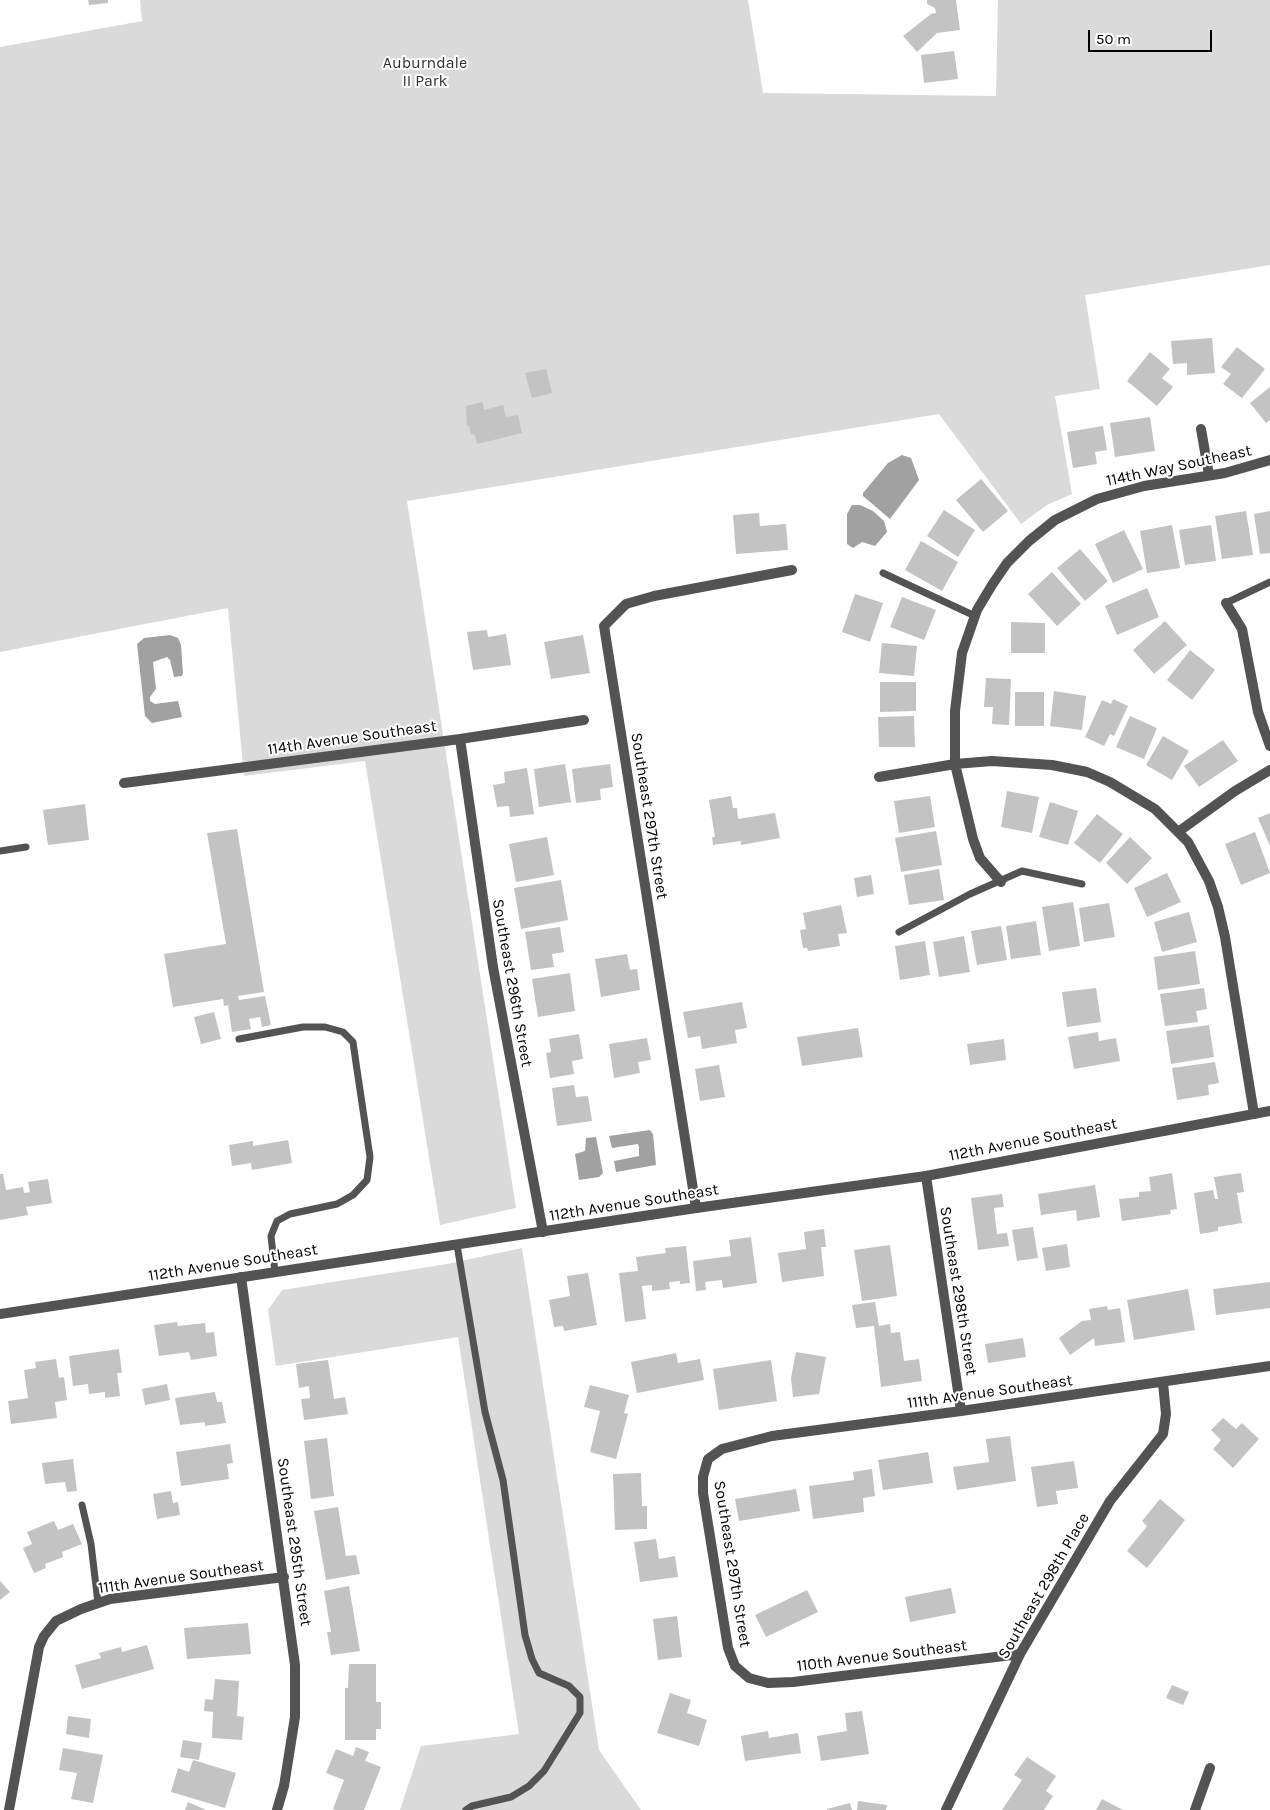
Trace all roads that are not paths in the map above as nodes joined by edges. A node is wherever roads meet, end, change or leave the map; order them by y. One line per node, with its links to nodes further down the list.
1 (1201, 429): 3 (street)
2 (1270, 460): 3 (street, 114th Way Southeast)
3 (1210, 476): 8 (street, 114th Way Southeast)
4 (792, 570): 26 (street, Southeast 297th Street)
5 (883, 572): 8 (lane)
6 (1270, 582): 7 (lane)
7 (1226, 603): 11 (street)
8 (975, 616): 12 (street, 114th Way Southeast)
9 (584, 720): 10 (street, 114th Avenue Southeast)
10 (460, 739): 15 (street, 114th Avenue Southeast); 27 (street, Southeast 296th Street)
11 (1270, 746)
12 (955, 764): 14 (street); 16 (street); 19 (street, 114th Way Southeast)
13 (1270, 770): 16 (street)
14 (879, 777)
15 (124, 783)
16 (1178, 832): 24 (street)
17 (26, 847): 18 (lane)
18 (0, 851)
19 (1001, 882): 20 (lane); 21 (lane)
20 (1082, 884)
21 (899, 932)
22 (239, 1039): 29 (lane)
23 (1270, 1112): 24 (street, 112th Avenue Southeast)
24 (1254, 1114): 25 (street, 112th Avenue Southeast)
25 (926, 1176): 26 (street, 112th Avenue Southeast); 34 (street, Southeast 298th Street)
26 (696, 1208): 27 (street, 112th Avenue Southeast)
27 (543, 1232): 28 (street, 112th Avenue Southeast)
28 (457, 1245): 29 (street, 112th Avenue Southeast); 44 (lane)
29 (275, 1272): 30 (street, 112th Avenue Southeast)
30 (241, 1277): 31 (street, 112th Avenue Southeast); 37 (street, Southeast 295th Street)
31 (0, 1314)
32 (1270, 1366): 33 (street, 111th Avenue Southeast)
33 (1163, 1383): 34 (street, 111th Avenue Southeast); 39 (street, Southeast 298th Place)
34 (961, 1411): 35 (street, 111th Avenue Southeast)
35 (716, 1452): 40 (street, Southeast 297th Street)
36 (82, 1505): 38 (lane)
37 (284, 1577): 38 (street, 111th Avenue Southeast); 43 (street, Southeast 295th Street)
38 (98, 1603): 42 (street, 111th Avenue Southeast)
39 (1020, 1654): 40 (street, 110th Avenue Southeast); 45 (street, Southeast 298th Place)
40 (748, 1678)
41 (1210, 1768): 46 (street)
42 (9, 1810)
43 (278, 1810)
44 (466, 1810)
45 (946, 1810)
46 (1195, 1810)

